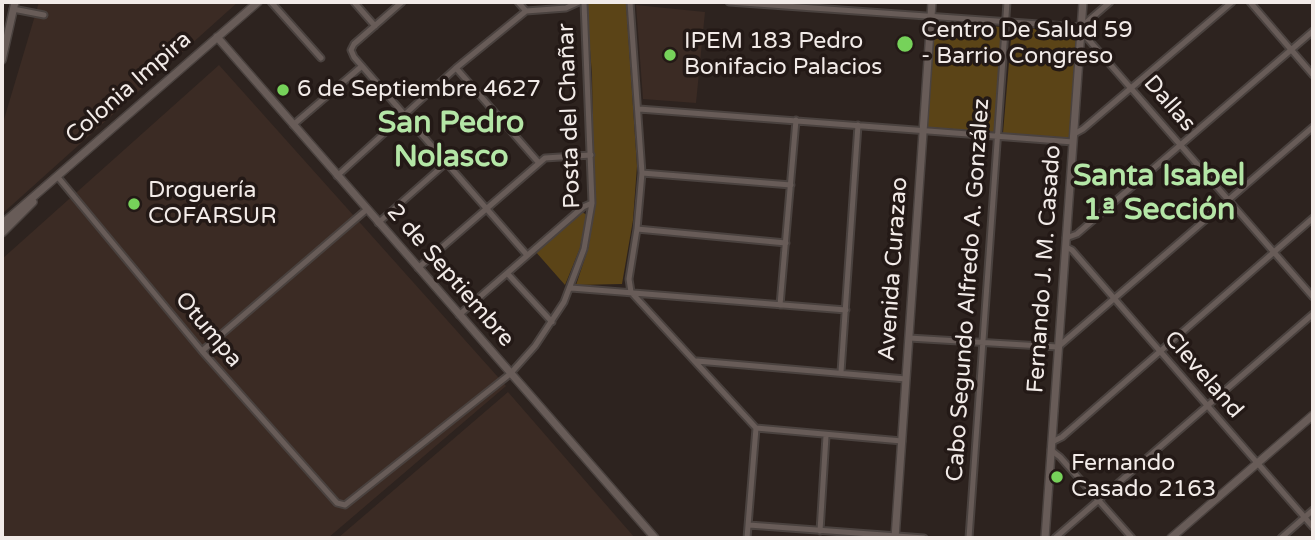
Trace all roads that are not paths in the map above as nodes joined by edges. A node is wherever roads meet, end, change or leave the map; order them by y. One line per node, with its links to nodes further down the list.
1 (258, 2): 27 (street, Colonia Impira)
2 (271, 2): 29 (street)
3 (354, 2): 24 (street)
4 (402, 2): 24 (street)
5 (518, 2): 19 (street)
6 (581, 2): 19 (street); 45 (street, Posta del Chañar)
7 (631, 2): 35 (street)
8 (729, 2): 9 (street)
9 (744, 2): 17 (street)
10 (865, 2): 20 (street)
11 (932, 2): 22 (street, Avenida Curazao)
12 (1007, 2): 23 (street, Cabo Segundo Alfredo A. González)
13 (1083, 2): 25 (street, Fernando J. M. Casado)
14 (1110, 2): 25 (street)
15 (1232, 2): 34 (street)
16 (1250, 2): 28 (street)
17 (805, 4): 20 (street)
18 (14, 5): 21 (street); 30 (street)
19 (526, 11): 32 (street)
20 (864, 11): 22 (street)
21 (44, 15)
22 (931, 16): 23 (street); 41 (street, Avenida Curazao)
23 (1006, 23): 25 (street); 42 (street, Cabo Segundo Alfredo A. González)
24 (375, 26): 31 (street)
25 (1081, 29): 34 (street, Dallas); 43 (street, Fernando J. M. Casado)
26 (1313, 31): 28 (street)
27 (217, 37): 38 (street, 2 de Septiembre); 49 (street, Colonia Impira)
28 (1292, 50): 33 (street); 44 (street)
29 (321, 58)
30 (2, 61)
31 (362, 66): 36 (street); 38 (street)
32 (456, 68): 36 (street); 47 (street)
33 (1313, 75)
34 (1131, 88): 43 (street); 44 (street, Dallas)
35 (639, 108): 37 (street); 48 (street)
36 (405, 115): 46 (street); 50 (street)
37 (796, 120): 39 (street); 51 (street)
38 (293, 125): 50 (street, 2 de Septiembre)
39 (858, 125): 41 (street); 73 (street)
40 (1313, 127): 52 (street)
41 (923, 130): 42 (street); 77 (street, Avenida Curazao)
42 (998, 136): 43 (street); 78 (street, Cabo Segundo Alfredo A. González)
43 (1073, 138): 61 (street, Fernando J. M. Casado)
44 (1181, 144): 52 (street, Dallas); 61 (street)
45 (591, 155): 47 (street); 53 (street, Posta del Chañar)
46 (446, 163): 54 (street); 57 (street)
47 (538, 163): 54 (street)
48 (642, 173): 51 (street); 59 (street)
49 (57, 176): 58 (street, Colonia Impira); 60 (street, Colonia Impira); 80 (street, Otumpa)
50 (337, 176): 55 (street, 2 de Septiembre)
51 (791, 185): 62 (street)
52 (1228, 201): 64 (street, Dallas); 71 (street)
53 (592, 203): 65 (street); 68 (street, Posta del Chañar)
54 (486, 208): 65 (street); 66 (street)
55 (366, 210): 57 (street, 2 de Septiembre); 80 (street)
56 (1313, 218): 64 (street)
57 (378, 223): 66 (street, 2 de Septiembre)
58 (2, 224)
59 (637, 229): 62 (street); 69 (street)
60 (2, 233)
61 (1066, 238): 63 (street, Fernando J. M. Casado)
62 (786, 243): 72 (street)
63 (1066, 247): 71 (street, Cleveland); 79 (street, Fernando J. M. Casado)
64 (1274, 253): 70 (street, Dallas); 81 (street)
65 (527, 256): 67 (street)
66 (418, 268): 75 (street, 2 de Septiembre)
67 (507, 273): 75 (street); 76 (street)
68 (571, 288): 69 (street); 76 (street, Posta del Chañar)
69 (631, 292): 72 (street); 82 (street)
70 (1313, 298)
71 (1114, 299): 79 (street); 81 (street, Cleveland)
72 (780, 305): 73 (street)
73 (846, 310): 83 (street)
74 (1313, 314): 86 (street)
75 (459, 315): 84 (street, 2 de Septiembre)
76 (552, 322): 84 (street, Posta del Chañar)
77 (909, 338): 78 (street); 85 (street, Avenida Curazao)
78 (983, 344): 79 (street); 104 (street, Cabo Segundo Alfredo A. González)
79 (1058, 347): 91 (street, Fernando J. M. Casado)
80 (202, 351): 94 (street, Otumpa)
81 (1160, 352): 86 (street, Cleveland); 91 (street)
82 (697, 361): 83 (street); 88 (street)
83 (842, 372): 85 (street)
84 (510, 374): 94 (street, Posta del Chañar); 101 (street, 2 de Septiembre)
85 (906, 379): 90 (street, Avenida Curazao)
86 (1208, 406): 92 (street, Cleveland); 93 (street)
87 (1313, 415): 92 (street)
88 (756, 428): 89 (street); 97 (street)
89 (826, 436): 90 (street); 99 (street)
90 (902, 440): 100 (street, Avenida Curazao)
91 (1051, 446): 93 (street); 105 (street, Fernando J. M. Casado)
92 (1257, 463): 96 (street, Cleveland); 108 (street)
93 (1098, 500): 106 (street); 107 (street)
94 (337, 503)
95 (1313, 510): 96 (street)
96 (1305, 518): 98 (street, Cleveland); 109 (street)
97 (748, 525): 99 (street); 102 (street)
98 (1313, 527)
99 (820, 531): 100 (street)
100 (895, 537): 103 (street)
101 (655, 538)
102 (747, 538)
103 (924, 538)
104 (970, 538)
105 (1045, 538)
106 (1055, 538)
107 (1132, 538)
108 (1171, 538)
109 (1281, 538)

